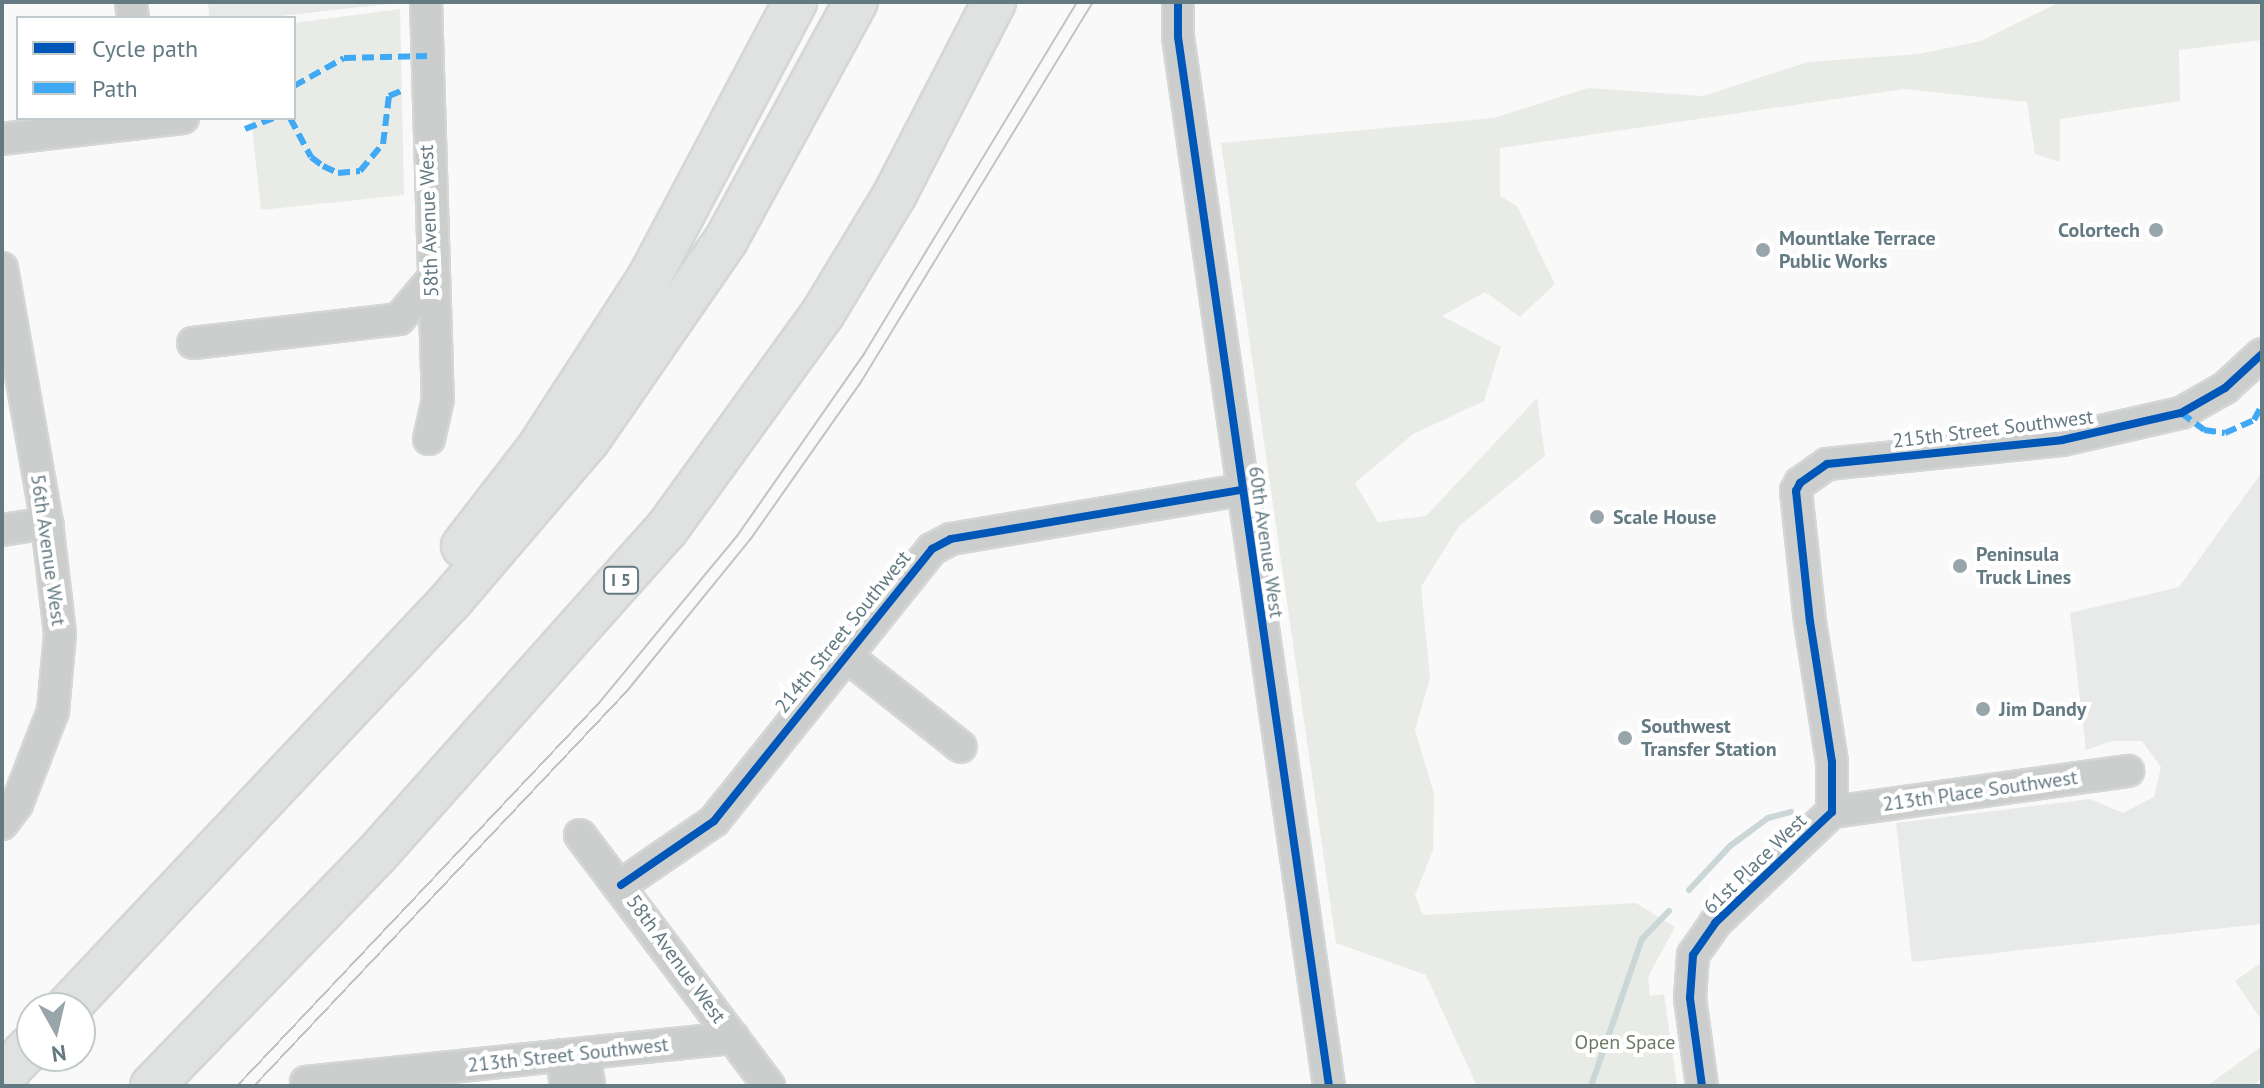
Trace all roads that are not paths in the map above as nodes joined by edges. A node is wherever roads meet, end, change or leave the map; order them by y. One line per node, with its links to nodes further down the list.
1 (426, 2): 9 (street, 58th Avenue West)
2 (795, 2): 20 (highway)
3 (856, 2): 20 (highway)
4 (994, 2): 33 (highway, I 5)
5 (1178, 2): 15 (street, 60th Avenue West)
6 (145, 120): 7 (street)
7 (2, 139)
8 (2, 268): 10 (street, 56th Avenue West)
9 (431, 281): 11 (street); 13 (street, 58th Avenue West)
10 (4, 302): 16 (street, 56th Avenue West)
11 (193, 343)
12 (2262, 354): 14 (street, 215th Street Southwest)
13 (429, 439)
14 (1805, 477): 22 (street, 61st Place West)
15 (1242, 490): 18 (street, 214th Street Southwest); 37 (street, 60th Avenue West)
16 (47, 523): 17 (street); 23 (street, 56th Avenue West)
17 (2, 530)
18 (844, 654): 19 (street); 25 (street, 214th Street Southwest)
19 (961, 747)
20 (295, 766): 26 (highway)
21 (2128, 771): 22 (street, 213th Place Southwest)
22 (1832, 812): 38 (street, 61st Place West)
23 (2, 824)
24 (580, 835): 25 (street, 58th Avenue West)
25 (621, 885): 27 (street, 58th Avenue West)
26 (82, 992)
27 (734, 1038): 28 (street, 213th Street Southwest); 36 (street, 58th Avenue West)
28 (573, 1054): 31 (street, 213th Street Southwest); 34 (street); 35 (street)
29 (16, 1062): 30 (highway)
30 (2, 1077)
31 (400, 1079): 32 (street, 213th Street Southwest)
32 (306, 1082)
33 (152, 1086)
34 (566, 1086)
35 (589, 1086)
36 (769, 1086)
37 (1329, 1086)
38 (1702, 1086)

